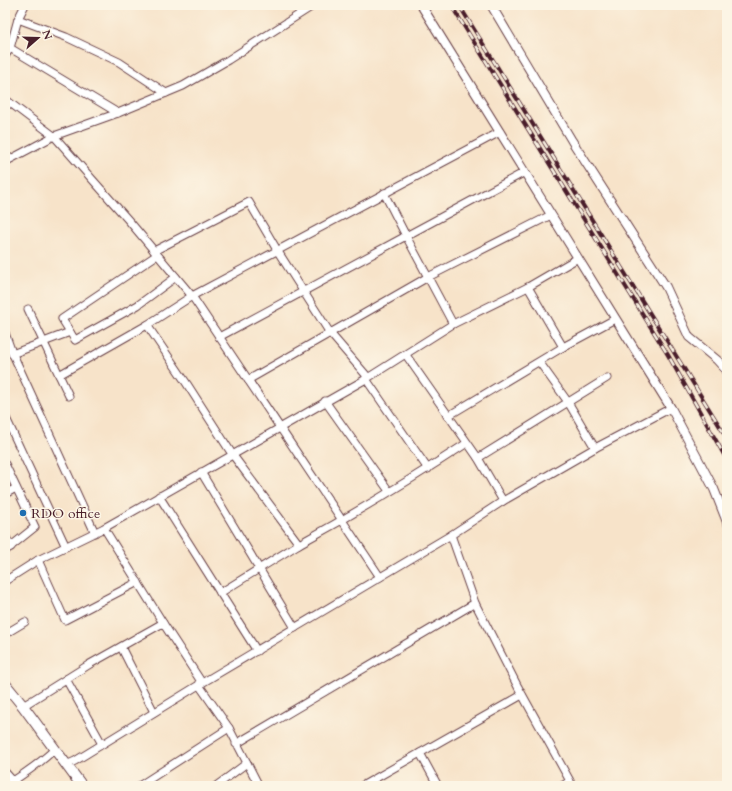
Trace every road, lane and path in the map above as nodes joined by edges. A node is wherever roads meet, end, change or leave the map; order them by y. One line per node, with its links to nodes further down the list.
1 (25, 5): 5 (street)
2 (314, 5): 8 (street)
3 (421, 5): 11 (street)
4 (491, 5): 39 (street)
5 (18, 19): 6 (street); 8 (street)
6 (8, 46): 7 (street); 10 (street)
7 (5, 56)
8 (166, 93): 10 (street)
9 (5, 100): 12 (street)
10 (118, 113): 12 (street)
11 (500, 132): 14 (street); 15 (street)
12 (54, 136): 13 (street); 19 (street)
13 (5, 162)
14 (525, 172): 16 (street); 17 (street)
15 (384, 193): 17 (street); 18 (street)
16 (551, 215): 20 (street); 22 (street)
17 (406, 236): 22 (street); 24 (street)
18 (277, 250): 19 (street); 24 (street); 25 (street)
19 (156, 253): 21 (street); 30 (street)
20 (578, 258): 23 (street); 27 (street)
21 (176, 277): 25 (street); 30 (street)
22 (428, 277): 28 (street); 32 (street)
23 (528, 287): 28 (street); 35 (street)
24 (303, 290): 32 (street); 33 (street)
25 (192, 296): 29 (street); 33 (street)
26 (28, 309): 34 (street)
27 (616, 319): 35 (street); 47 (street)
28 (453, 324): 37 (street)
29 (147, 325): 40 (street); 53 (street)
30 (70, 332): 34 (street)
31 (5, 333): 36 (street)
32 (330, 333): 42 (street); 43 (street)
33 (219, 337): 43 (street)
34 (44, 342): 36 (street); 40 (street)
35 (563, 347): 38 (street)
36 (9, 352): 66 (street)
37 (406, 355): 42 (street); 49 (street)
38 (540, 363): 46 (street); 49 (street)
39 (727, 371)
40 (59, 375): 44 (street)
41 (607, 378): 46 (street)
42 (366, 379): 45 (street); 56 (street)
43 (248, 380): 50 (street)
44 (69, 396)
45 (325, 401): 50 (street); 59 (street)
46 (568, 402): 52 (street); 54 (street)
47 (671, 408): 52 (street); 64 (street)
48 (5, 416): 70 (street)
49 (448, 416): 51 (street)
50 (280, 427): 53 (street); 63 (street)
51 (467, 443): 54 (street); 56 (street)
52 (595, 448): 62 (street)
53 (232, 454): 57 (street); 69 (street)
54 (478, 458): 62 (street)
55 (5, 464): 58 (street)
56 (428, 469): 59 (street)
57 (201, 472): 61 (street); 73 (street)
58 (16, 488): 60 (street); 71 (street)
59 (389, 491): 63 (street)
60 (5, 494)
61 (159, 496): 65 (street); 77 (street)
62 (503, 501): 67 (street)
63 (343, 520): 69 (street); 74 (street)
64 (727, 522)
65 (104, 528): 66 (street); 76 (street)
66 (95, 533): 70 (street)
67 (451, 535): 74 (street); 78 (street)
68 (5, 536): 71 (street)
69 (299, 544): 73 (street)
70 (66, 546): 72 (street)
71 (8, 549)
72 (38, 560): 75 (street); 76 (street)
73 (260, 568): 77 (street); 81 (street)
74 (380, 577): 81 (street)
75 (5, 581)
76 (138, 582): 80 (street)
77 (220, 592): 84 (street)
78 (475, 603): 88 (street); 93 (street)
79 (25, 622): 82 (street)
80 (163, 623): 83 (street); 86 (street)
81 (295, 628): 84 (street)
82 (5, 634)
83 (121, 647): 85 (street); 90 (street)
84 (257, 651): 86 (street)
85 (66, 679): 89 (street); 92 (street)
86 (202, 683): 90 (street); 91 (street)
87 (5, 684): 89 (main road)
88 (522, 695): 95 (street); 107 (street)
89 (24, 706): 94 (main road)
90 (154, 712): 92 (street)
91 (229, 728): 93 (street); 102 (street)
92 (102, 744): 97 (street)
93 (236, 744): 96 (street)
94 (55, 749): 97 (main road); 99 (street)
95 (420, 753): 105 (street); 106 (street)
96 (247, 763): 103 (street); 104 (street)
97 (66, 765): 101 (main road)
98 (5, 772): 99 (street)
99 (13, 781): 100 (street)
100 (5, 786)
101 (82, 786)
102 (139, 786)
103 (216, 786)
104 (259, 786)
105 (362, 786)
106 (438, 786)
107 (562, 786)

